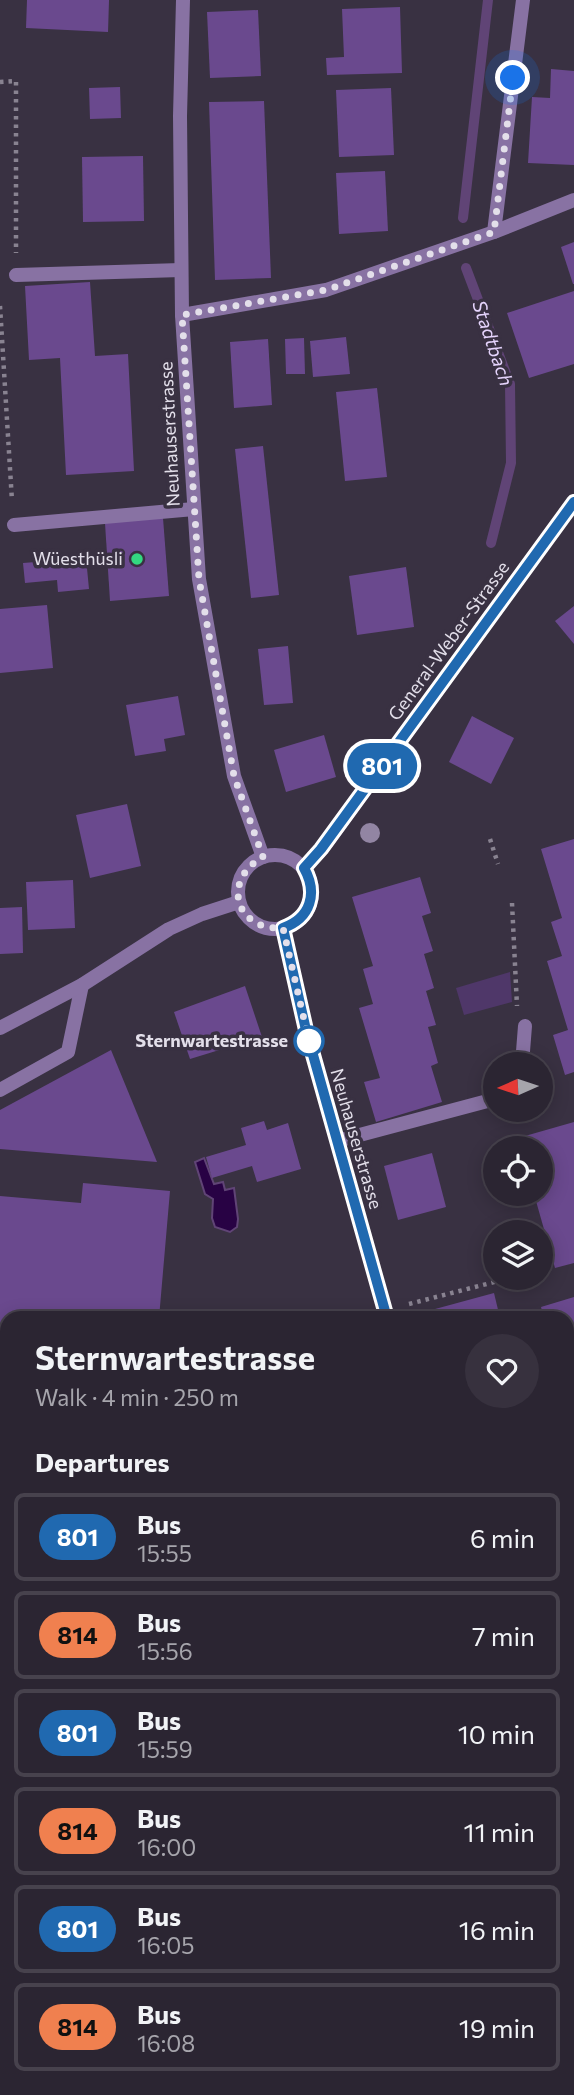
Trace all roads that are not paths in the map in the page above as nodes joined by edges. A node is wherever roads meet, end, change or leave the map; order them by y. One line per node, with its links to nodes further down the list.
1 (183, 0): 5 (street, Neuhauserstrasse)
2 (523, 0): 4 (street)
3 (574, 200): 4 (street)
4 (494, 232): 7 (street)
5 (181, 270): 6 (street); 7 (street, Neuhauserstrasse)
6 (16, 275)
7 (182, 315): 9 (street, Neuhauserstrasse)
8 (574, 502): 12 (street, General-Weber-Strasse)
9 (194, 509): 10 (street); 11 (street, Neuhauserstrasse)
10 (14, 525)
11 (263, 857): 12 (street); 13 (street)
12 (304, 868): 14 (street)
13 (239, 902): 14 (street); 15 (street)
14 (283, 928): 21 (street, Neuhauserstrasse)
15 (82, 985): 17 (street); 19 (street)
16 (525, 1026): 18 (street)
17 (0, 1028)
18 (523, 1052)
19 (0, 1090)
20 (483, 1102): 21 (street)
21 (337, 1141): 22 (street, Neuhauserstrasse)
22 (385, 1311)

